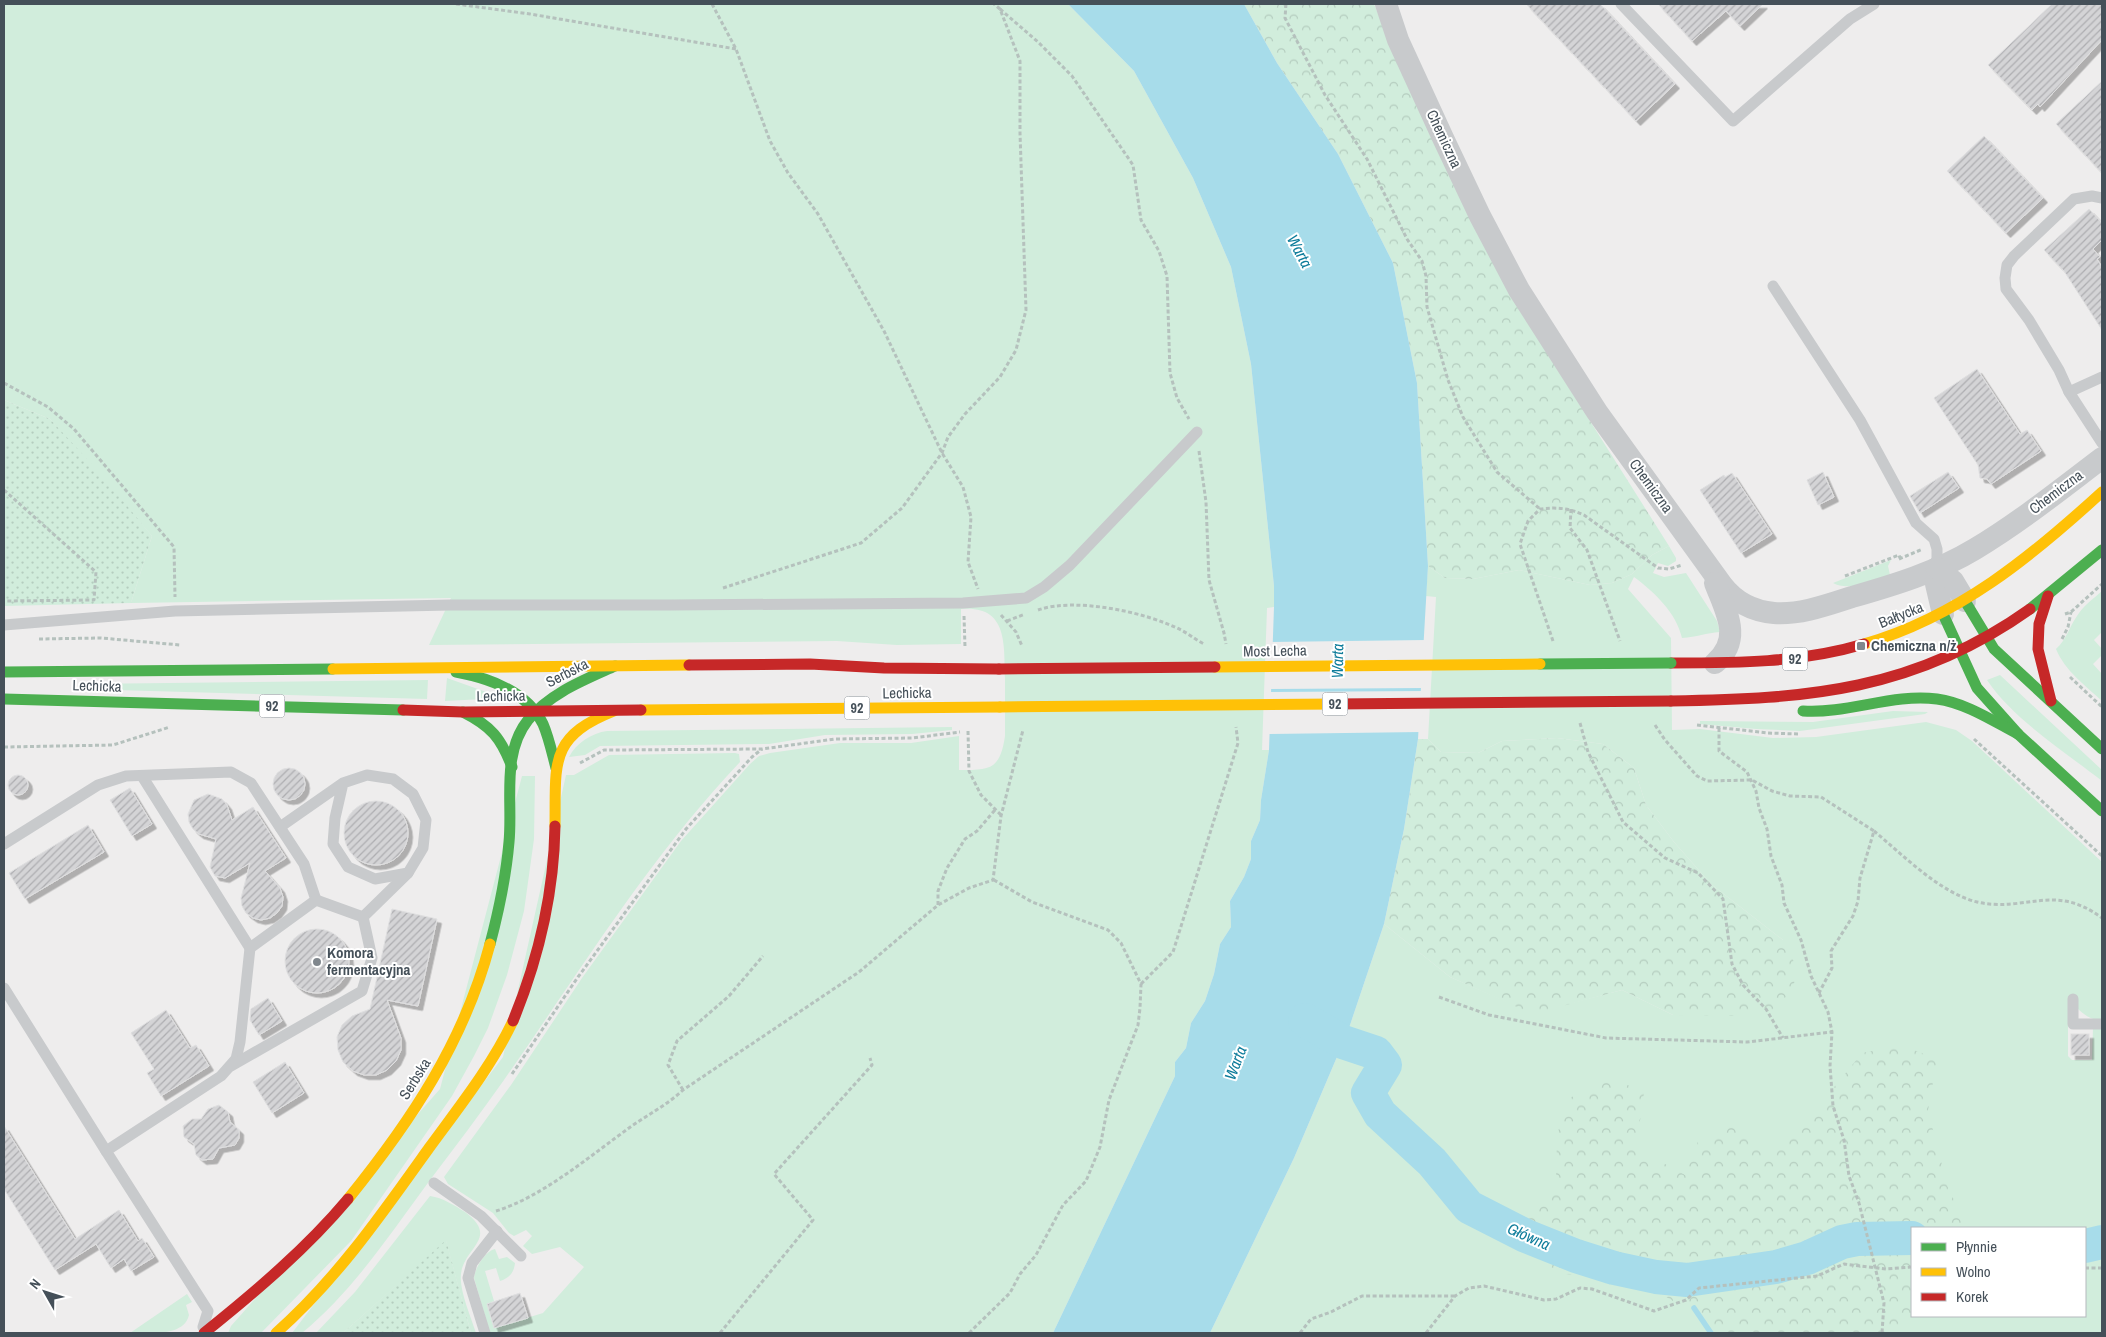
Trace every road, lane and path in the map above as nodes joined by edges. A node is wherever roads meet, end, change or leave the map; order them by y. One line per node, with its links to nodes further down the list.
1 (456, 4): 9 (path)
2 (712, 4): 9 (path)
3 (994, 4): 8 (path)
4 (1286, 4): 21 (path)
5 (1386, 4): 24 (street, Chemiczna)
6 (1621, 4): 7 (lane)
7 (1874, 4)
8 (1000, 9): 15 (path); 17 (path)
9 (736, 49): 17 (path)
10 (2102, 198): 14 (lane)
11 (1773, 286): 25 (lane)
12 (2102, 377): 14 (lane)
13 (4, 383): 34 (path)
14 (2069, 392): 16 (lane)
15 (1197, 432): 31 (lane)
16 (2102, 443)
17 (942, 454): 31 (path); 33 (path)
18 (2102, 458): 25 (street, Chemiczna)
19 (4, 490): 29 (path)
20 (2102, 492): 30 (main road, Bałtycka / 92)
21 (1540, 509): 24 (path); 43 (path)
22 (2102, 550): 28 (main road, 92)
23 (1900, 558): 26 (path)
24 (1705, 562): 25 (street, Chemiczna); 48 (street)
25 (1938, 568): 30 (street); 35 (street)
26 (1840, 578)
27 (2102, 584): 36 (path)
28 (2048, 596): 40 (main road, 92); 56 (main road)
29 (4, 601)
30 (1965, 601): 35 (main road, Bałtycka / 92); 40 (main road)
31 (984, 602): 32 (lane); 37 (path)
32 (963, 603): 33 (lane); 41 (path)
33 (710, 605): 34 (lane)
34 (175, 611): 38 (lane)
35 (1943, 614): 46 (main road); 48 (main road, Bałtycka / 92)
36 (2064, 615)
37 (1007, 621): 44 (path); 45 (path)
38 (4, 625)
39 (31, 639): 42 (path)
40 (1986, 639): 46 (main road, 92); 56 (main road)
41 (965, 644)
42 (185, 646)
43 (1554, 647)
44 (1023, 649)
45 (1212, 649)
46 (1960, 652): 55 (main road, 92); 67 (main road)
47 (1671, 663): 48 (main road, Bałtycka / 92); 51 (main road, Most Lecha / 92, bridge)
48 (1715, 663)
49 (615, 666): 50 (main road, Lechicka / 92); 51 (main road, Lechicka / 92); 58 (main road, Serbska)
50 (437, 668): 52 (main road, Lechicka / 92); 58 (main road)
51 (1000, 669)
52 (4, 672)
53 (2068, 675): 57 (path)
54 (4, 699): 60 (main road, Lechicka / 92)
55 (1725, 700): 59 (main road, Lechicka / 92, bridge); 67 (main road)
56 (2051, 702): 71 (main road)
57 (2102, 707)
58 (535, 711): 59 (main road, Lechicka / 92); 60 (main road, Lechicka / 92); 73 (main road, Serbska); 74 (main road)
59 (614, 711): 74 (main road)
60 (463, 712): 73 (main road, Serbska)
61 (1579, 721): 99 (path)
62 (1025, 722): 80 (path)
63 (172, 727): 69 (path)
64 (1719, 728): 76 (path)
65 (968, 731): 66 (path); 70 (path); 78 (path)
66 (976, 731)
67 (2018, 734): 79 (main road)
68 (1972, 736): 84 (path)
69 (4, 747)
70 (762, 749): 72 (path); 102 (path)
71 (2102, 749)
72 (577, 765)
73 (512, 767): 114 (main road, Serbska)
74 (556, 768): 115 (main road)
75 (142, 776): 81 (lane); 83 (lane); 91 (lane)
76 (1752, 780): 82 (path); 94 (path)
77 (343, 782): 81 (lane); 85 (lane); 85 (lane)
78 (995, 810): 80 (path); 88 (path)
79 (2102, 811)
80 (1001, 816): 86 (path)
81 (280, 827): 87 (lane)
82 (1874, 831): 90 (path); 94 (path)
83 (4, 844)
84 (2102, 856)
85 (408, 872): 89 (lane)
86 (993, 880): 88 (path); 118 (path)
87 (316, 900): 89 (lane); 91 (lane)
88 (938, 905): 103 (path)
89 (362, 917): 101 (lane)
90 (2102, 918)
91 (250, 948): 101 (lane)
92 (763, 956): 103 (path)
93 (4, 988): 104 (lane)
94 (1819, 993): 98 (path)
95 (1439, 997): 99 (path)
96 (2073, 999): 97 (lane)
97 (2102, 1024)
98 (1832, 1032): 99 (path); 109 (path)
99 (1783, 1038)
100 (870, 1058): 117 (path)
101 (228, 1067): 104 (lane)
102 (510, 1077)
103 (683, 1090): 106 (path)
104 (106, 1151): 114 (lane)
105 (434, 1183): 106 (lane)
106 (481, 1216): 107 (lane)
107 (497, 1231): 108 (lane); 116 (lane)
108 (521, 1256)
109 (1876, 1267): 110 (path); 113 (path); 121 (path)
110 (1911, 1267)
111 (2086, 1268): 112 (path)
112 (2102, 1268)
113 (1455, 1296): 119 (path); 120 (path)
114 (203, 1333)
115 (276, 1333)
116 (485, 1333)
117 (720, 1333)
118 (969, 1333)
119 (1300, 1333)
120 (1426, 1333)
121 (1882, 1333)

